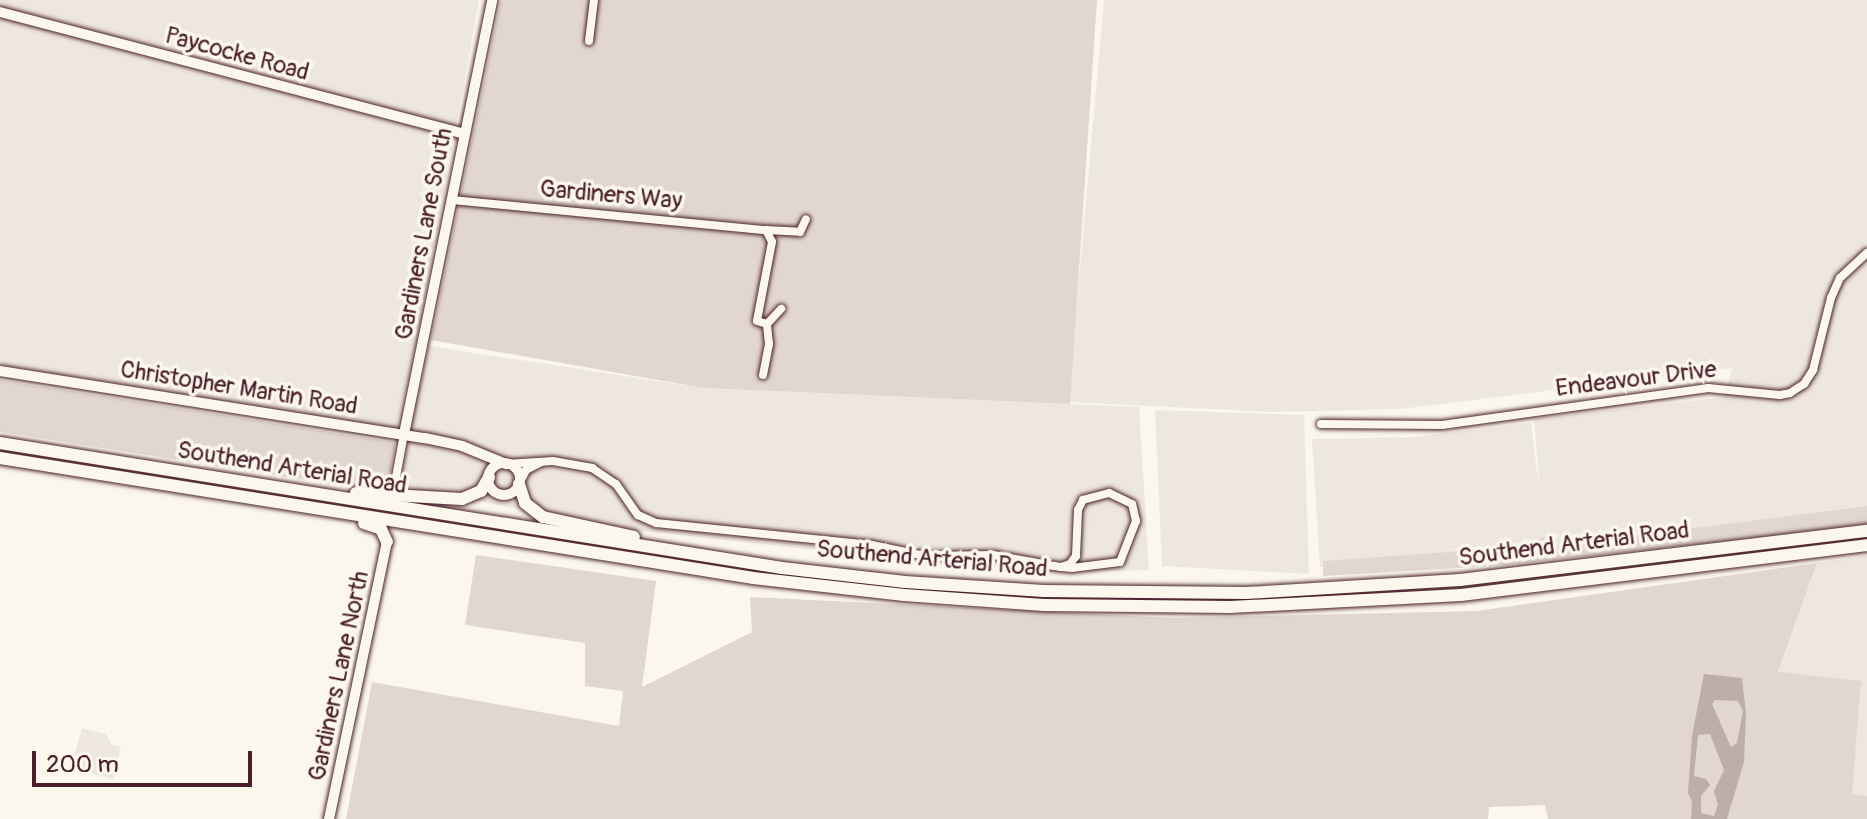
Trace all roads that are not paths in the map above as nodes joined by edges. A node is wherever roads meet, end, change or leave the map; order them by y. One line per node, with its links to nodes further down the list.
1 (492, 0): 5 (street, Gardiners Lane South)
2 (594, 0): 4 (street)
3 (0, 12): 5 (street, Paycocke Road)
4 (589, 41)
5 (464, 134): 6 (street, Gardiners Lane South)
6 (452, 200): 8 (street, Gardiners Way); 15 (street, Gardiners Lane South)
7 (806, 219): 8 (street, Gardiners Way)
8 (766, 230): 11 (street)
9 (1867, 253): 14 (street, Endeavour Drive)
10 (781, 309): 11 (street)
11 (767, 324): 13 (street)
12 (0, 371): 15 (street, Christopher Martin Road)
13 (763, 375)
14 (1321, 424)
15 (404, 434): 17 (street, Christopher Martin Road); 22 (street, Gardiners Lane South)
16 (0, 443): 21 (highway, Southend Arterial Road)
17 (471, 449): 20 (street, Christopher Martin Road); 23 (street)
18 (0, 458): 25 (highway, Southend Arterial Road)
19 (553, 461): 20 (street); 24 (street); 30 (street)
20 (506, 464): 23 (street); 24 (street)
21 (175, 472): 23 (highway); 31 (highway, Southend Arterial Road)
22 (396, 477)
23 (489, 477): 24 (street)
24 (519, 484): 31 (highway)
25 (172, 486): 27 (highway); 28 (highway, Southend Arterial Road)
26 (1867, 531): 31 (highway, Southend Arterial Road)
27 (387, 542): 28 (highway); 32 (street, Gardiners Lane North)
28 (546, 545): 29 (highway, Southend Arterial Road)
29 (1867, 545)
30 (1061, 567): 30 (street)
31 (782, 568)
32 (329, 819)

